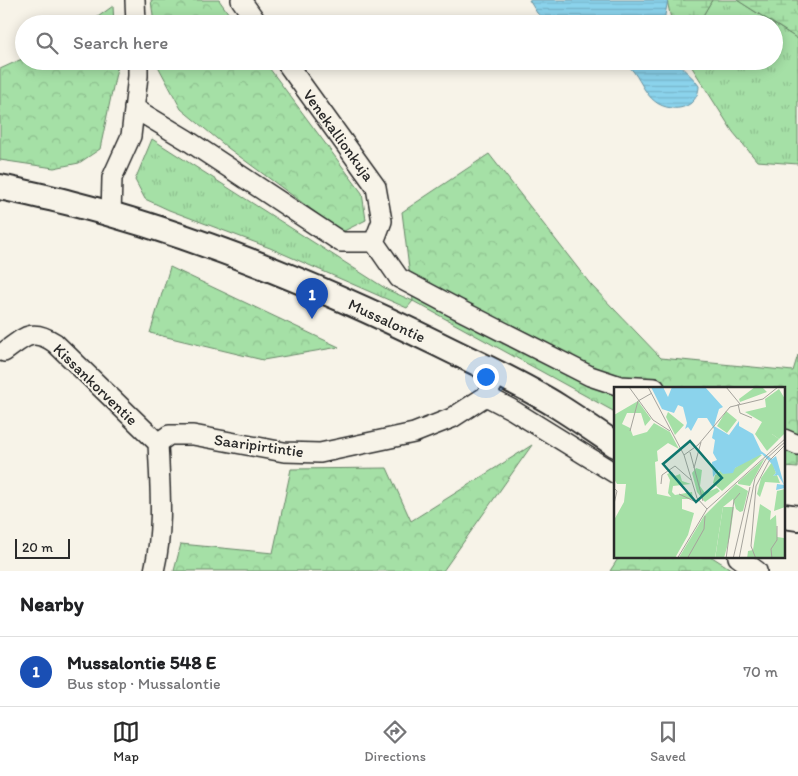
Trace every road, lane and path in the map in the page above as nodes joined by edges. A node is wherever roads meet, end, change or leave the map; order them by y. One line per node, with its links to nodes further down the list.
1 (135, 0): 3 (street)
2 (241, 0): 4 (street)
3 (136, 15)
4 (252, 15)
5 (138, 70): 7 (street)
6 (292, 70): 10 (street, Venekallionkuja)
7 (134, 108): 9 (street); 10 (street)
8 (0, 187): 9 (main road, Mussalontie)
9 (111, 214): 12 (main road, Mussalontie)
10 (374, 242): 13 (street)
11 (4, 352): 16 (street, Kissankorventie)
12 (498, 374): 14 (street, Saaripirtintie); 17 (main road, Mussalontie)
13 (638, 387)
14 (486, 396): 16 (street, Saaripirtintie); 19 (street)
15 (786, 440): 18 (street)
16 (158, 443): 21 (street)
17 (614, 444)
18 (798, 445)
19 (614, 473)
20 (739, 558): 22 (street)
21 (154, 571)
22 (757, 571)

